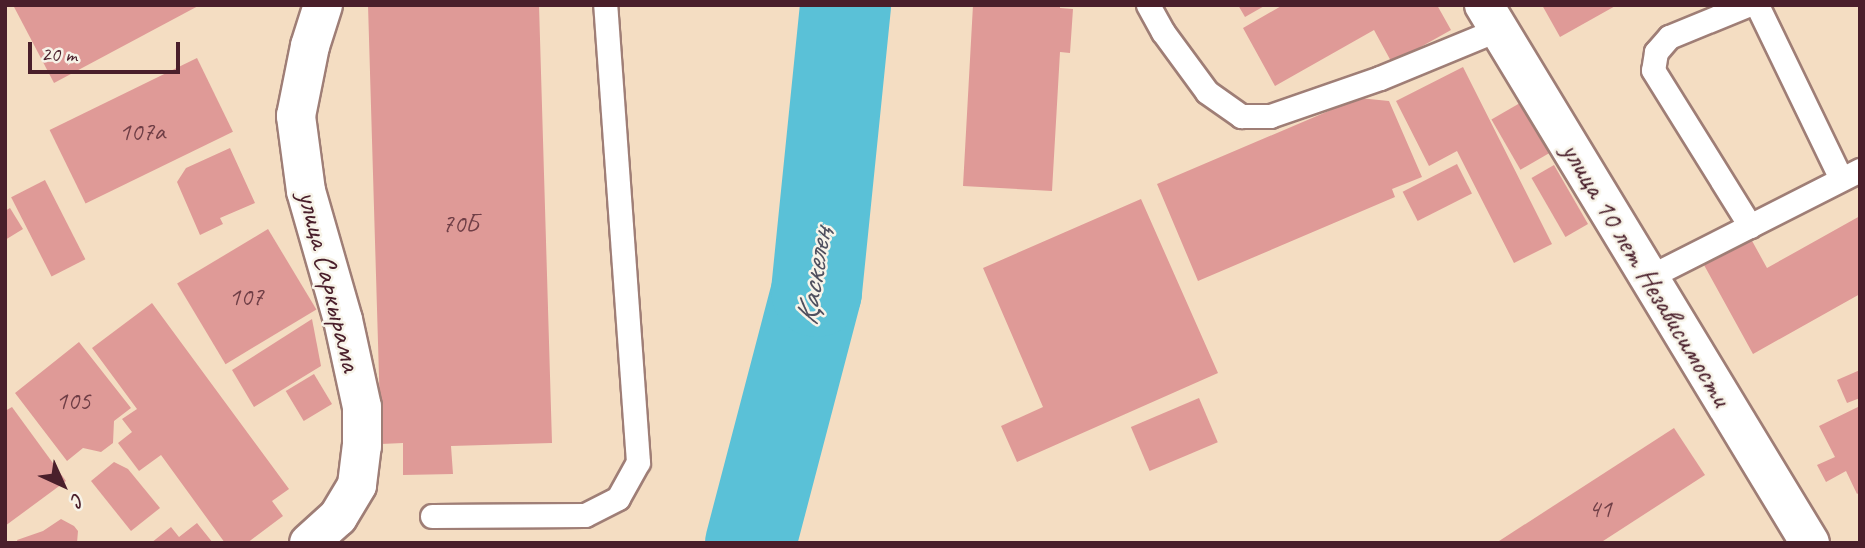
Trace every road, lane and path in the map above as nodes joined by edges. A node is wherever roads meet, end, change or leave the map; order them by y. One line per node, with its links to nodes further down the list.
1 (323, 5): 11 (street, улица Саркырама)
2 (605, 5): 10 (lane)
3 (1148, 5): 6 (lane)
4 (1746, 5): 8 (lane)
5 (1757, 5): 7 (lane)
6 (1491, 17): 9 (street, улица 10 лет Независимости)
7 (1851, 174): 8 (lane)
8 (1750, 226): 9 (lane)
9 (1649, 277): 12 (street, улица 10 лет Независимости)
10 (432, 516)
11 (309, 543)
12 (1810, 543)

